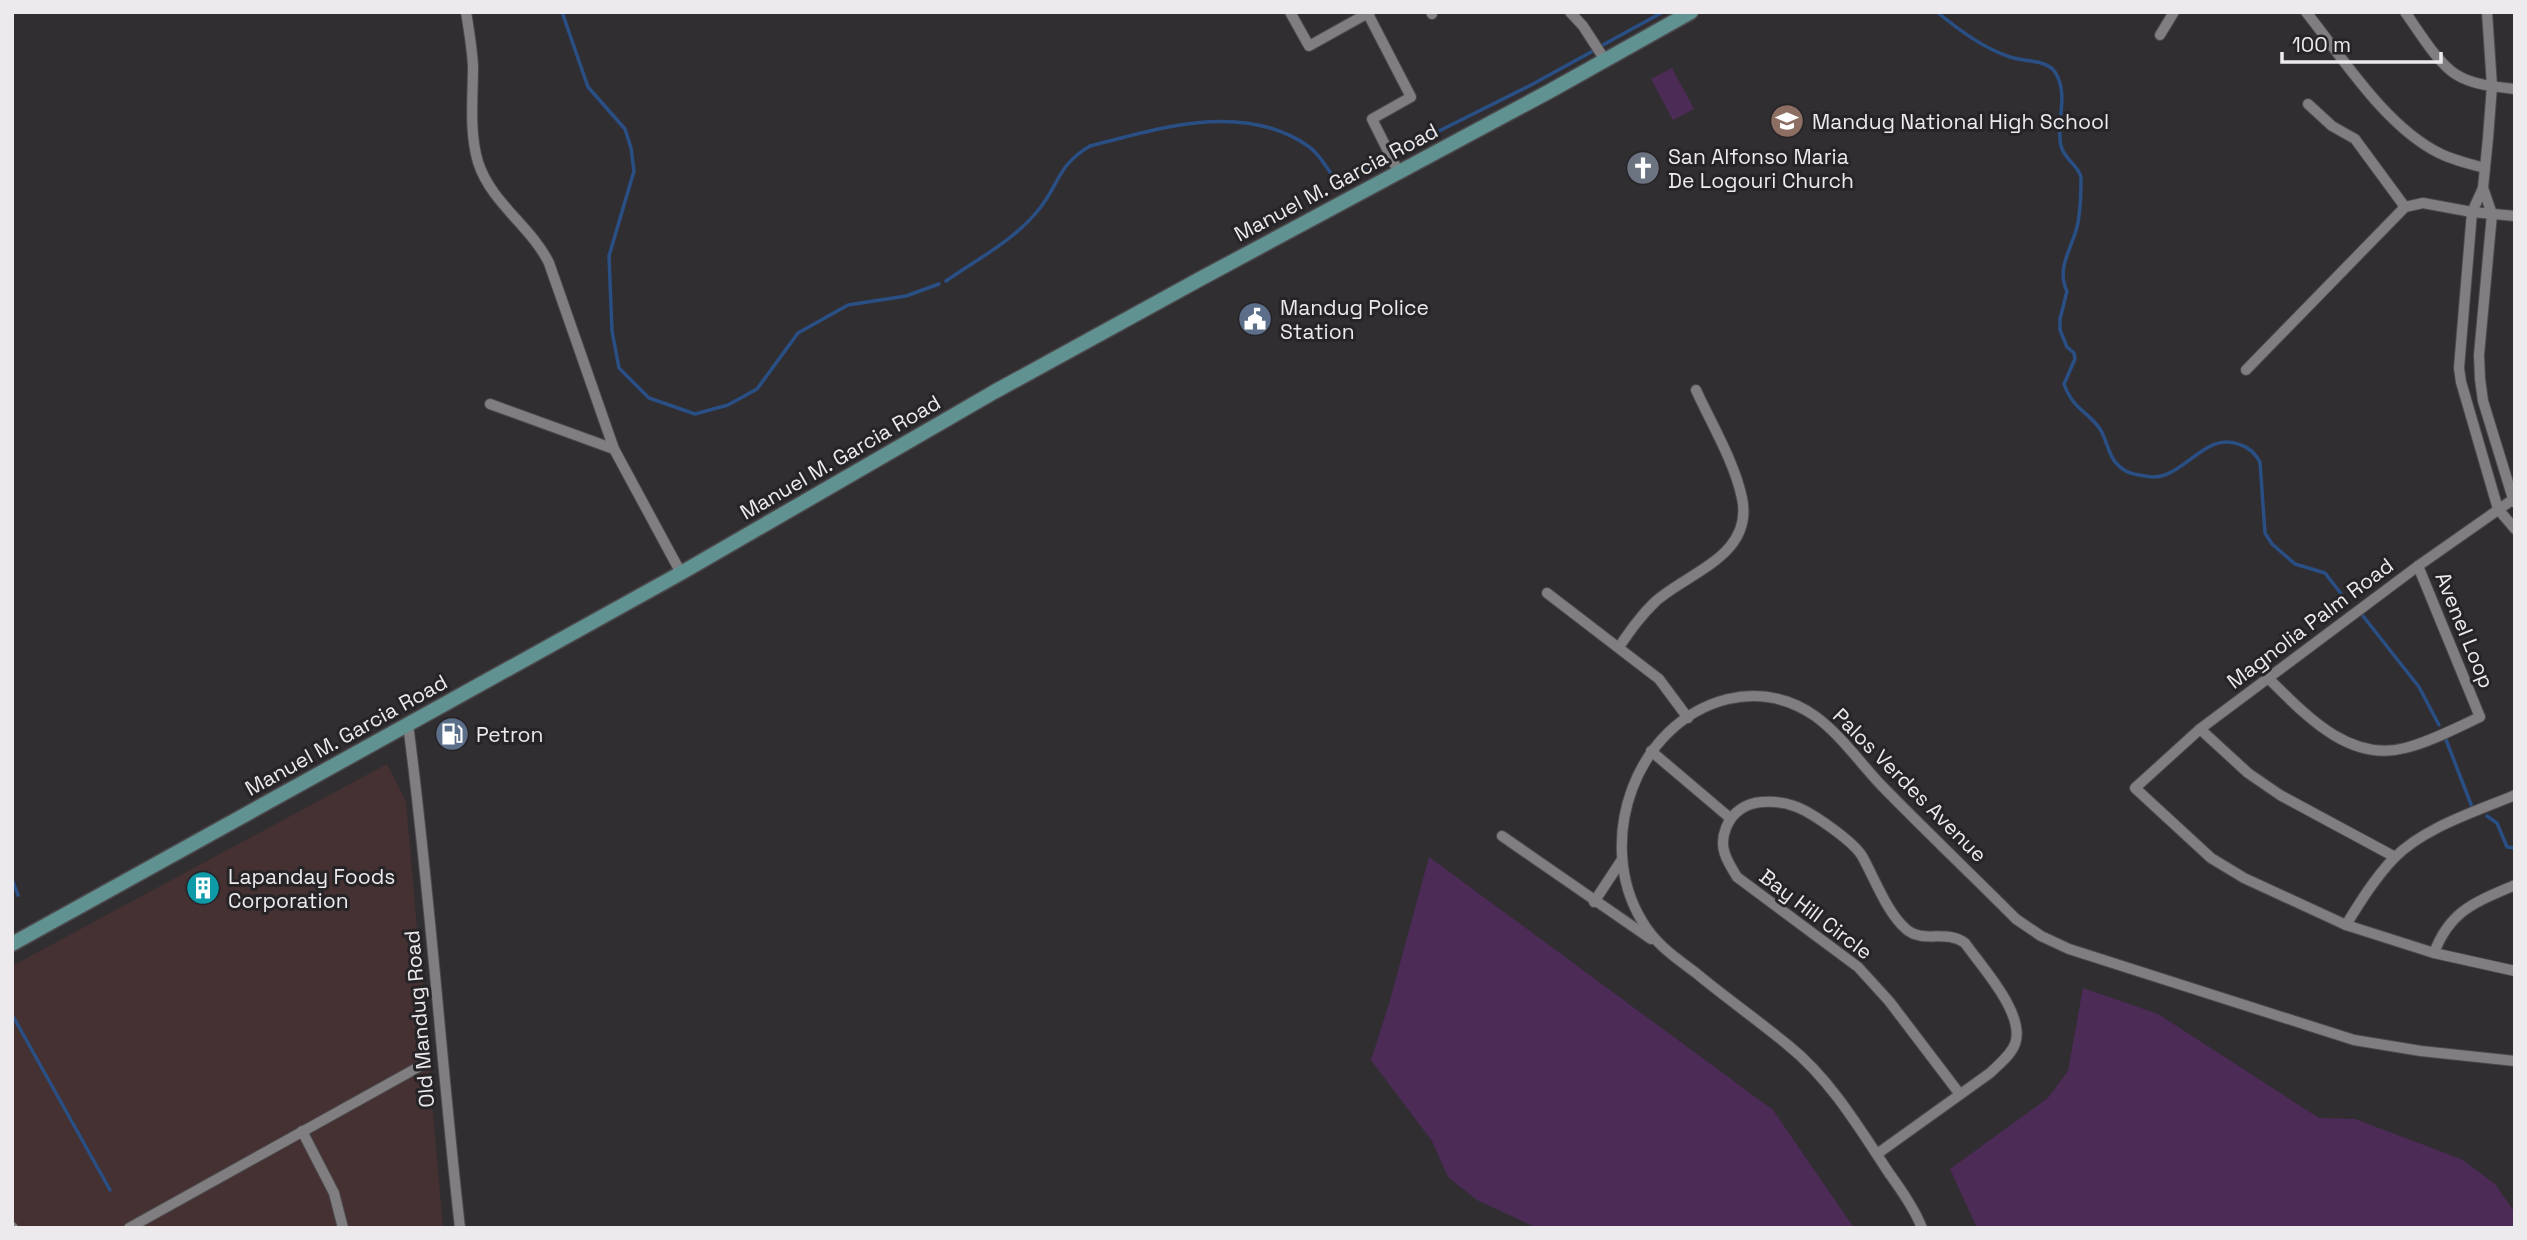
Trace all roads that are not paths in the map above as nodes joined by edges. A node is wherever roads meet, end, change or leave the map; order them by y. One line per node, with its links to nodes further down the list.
1 (466, 12): 27 (street)
2 (1290, 12): 8 (street)
3 (1691, 12): 11 (main road, Manuel M. Garcia Road)
4 (2174, 12): 10 (street)
5 (2305, 12): 15 (street)
6 (2405, 12): 12 (street)
7 (2487, 12): 12 (street)
8 (1369, 13): 16 (street)
9 (1575, 14): 11 (street)
10 (2160, 35)
11 (1605, 60): 16 (main road, Manuel M. Garcia Road)
12 (2492, 86): 13 (street); 15 (street)
13 (2515, 89)
14 (2308, 104): 18 (street)
15 (2485, 169): 17 (street)
16 (1399, 173): 33 (main road, Manuel M. Garcia Road)
17 (2483, 188): 19 (street); 20 (street)
18 (2405, 207): 19 (street); 24 (street)
19 (2472, 212): 20 (street); 22 (street)
20 (2493, 214): 21 (street); 23 (street)
21 (2515, 216)
22 (2466, 265): 23 (street); 30 (street)
23 (2487, 267): 28 (street)
24 (2246, 370)
25 (1696, 390): 35 (street)
26 (490, 404): 27 (street)
27 (614, 449): 33 (street)
28 (2514, 498): 29 (street); 30 (street, Magnolia Palm Road)
29 (2515, 504)
30 (2498, 509): 31 (street); 32 (street, Magnolia Palm Road)
31 (2515, 528)
32 (2417, 566): 36 (street, Magnolia Palm Road); 36 (street, Avenel Loop)
33 (681, 573): 38 (main road, Manuel M. Garcia Road)
34 (1547, 593): 35 (street)
35 (1619, 647): 37 (street)
36 (2268, 678): 39 (street, Magnolia Palm Road)
37 (1688, 718): 40 (street, Palos Verdes Avenue); 53 (street, Palos Verdes Avenue)
38 (408, 724): 50 (main road, Manuel M. Garcia Road); 61 (street, Old Mandug Road)
39 (2200, 729): 44 (street); 48 (street, Magnolia Palm Road)
40 (1651, 751): 42 (street); 45 (street, Palos Verdes Avenue)
41 (2515, 795): 44 (street)
42 (1730, 818): 55 (street, Bay Hill Circle); 55 (street, Bay Hill Circle)
43 (1502, 836): 47 (street)
44 (2395, 857): 48 (street)
45 (1621, 861): 47 (street); 49 (street, Palos Verdes Avenue)
46 (2515, 885): 51 (street)
47 (1594, 902): 49 (street)
48 (2346, 925): 51 (street)
49 (1658, 943): 57 (street, Palos Verdes Avenue)
50 (12, 944)
51 (2434, 953): 52 (street)
52 (2515, 971)
53 (2515, 1061)
54 (424, 1063): 56 (street)
55 (1959, 1093): 57 (street, Bay Hill Circle)
56 (302, 1132): 58 (street); 60 (street)
57 (1877, 1154): 62 (street, Palos Verdes Avenue)
58 (142, 1225): 59 (street)
59 (129, 1228)
60 (343, 1228)
61 (460, 1228)
62 (1922, 1228)

